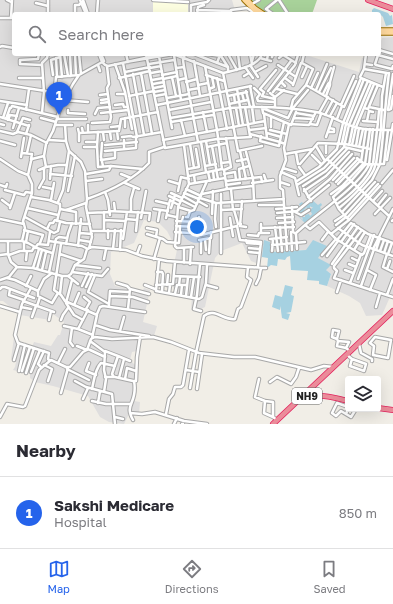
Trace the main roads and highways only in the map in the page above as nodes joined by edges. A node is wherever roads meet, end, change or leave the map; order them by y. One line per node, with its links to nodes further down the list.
1 (244, 0): 6 (main road)
2 (248, 0): 7 (main road)
3 (368, 0): 5 (highway)
4 (376, 0): 5 (highway)
5 (393, 8)
6 (253, 12)
7 (262, 12)
8 (381, 30): 9 (main road)
9 (393, 32): 10 (main road)
10 (381, 33)
11 (393, 311): 15 (highway, NH9)
12 (345, 400): 15 (highway, NH9)
13 (381, 408): 14 (highway)
14 (393, 410)
15 (275, 421)

